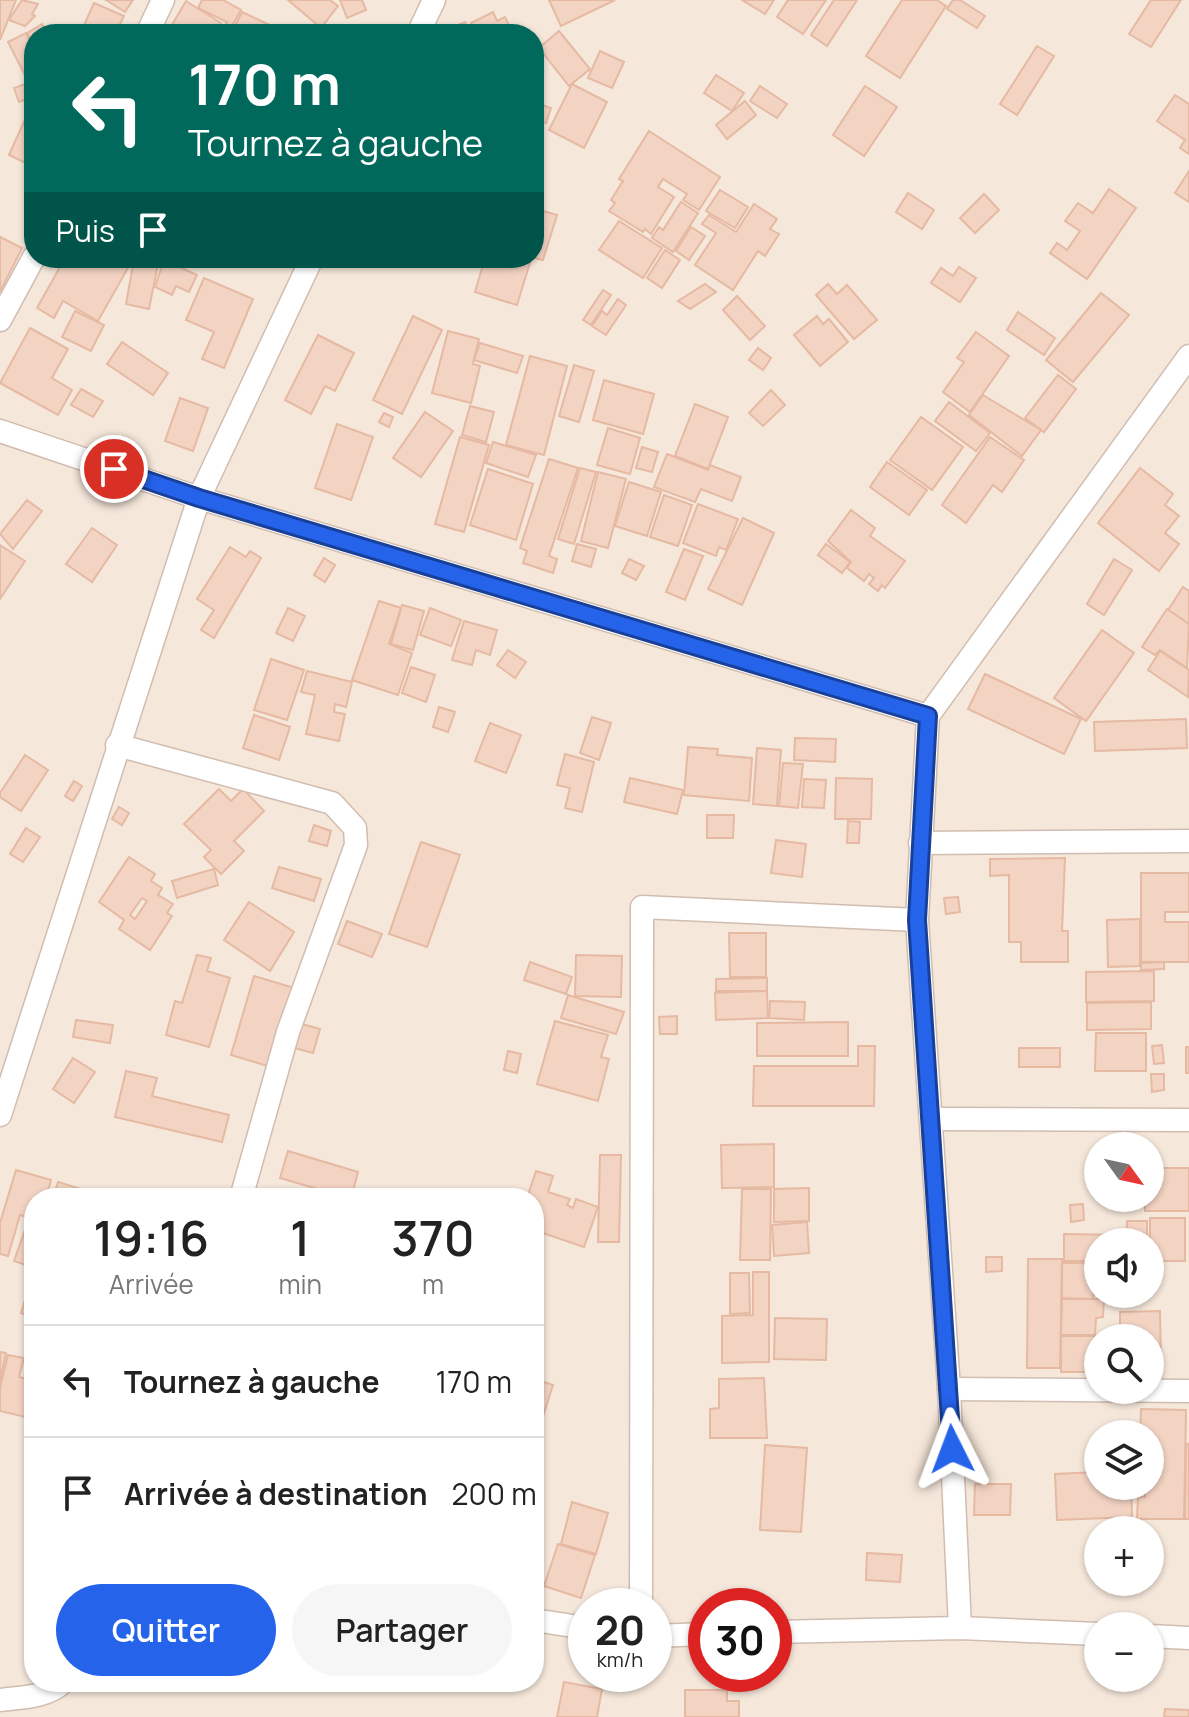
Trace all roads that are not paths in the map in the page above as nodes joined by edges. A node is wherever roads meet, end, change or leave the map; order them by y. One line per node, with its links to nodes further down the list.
1 (163, 0): 3 (street)
2 (434, 0): 4 (street)
3 (152, 24)
4 (423, 24)
5 (28, 268): 7 (street)
6 (307, 268): 10 (street)
7 (0, 320)
8 (1189, 356): 11 (street)
9 (0, 431): 10 (street)
10 (199, 498): 11 (street); 12 (street)
11 (928, 716): 14 (street)
12 (117, 745): 16 (street); 19 (street)
13 (1189, 841): 14 (street)
14 (920, 843): 15 (street)
15 (917, 920): 17 (street); 22 (street)
16 (0, 1115)
17 (931, 1119): 18 (street); 20 (street)
18 (1189, 1120)
19 (244, 1188)
20 (949, 1389): 21 (street); 25 (street)
21 (1189, 1391)
22 (641, 1588)
23 (544, 1622): 24 (street)
24 (568, 1625)
25 (960, 1628): 26 (street); 27 (street)
26 (792, 1632)
27 (1084, 1633)
28 (1164, 1637): 29 (street)
29 (1189, 1638)
30 (46, 1692): 31 (street)
31 (0, 1700)

